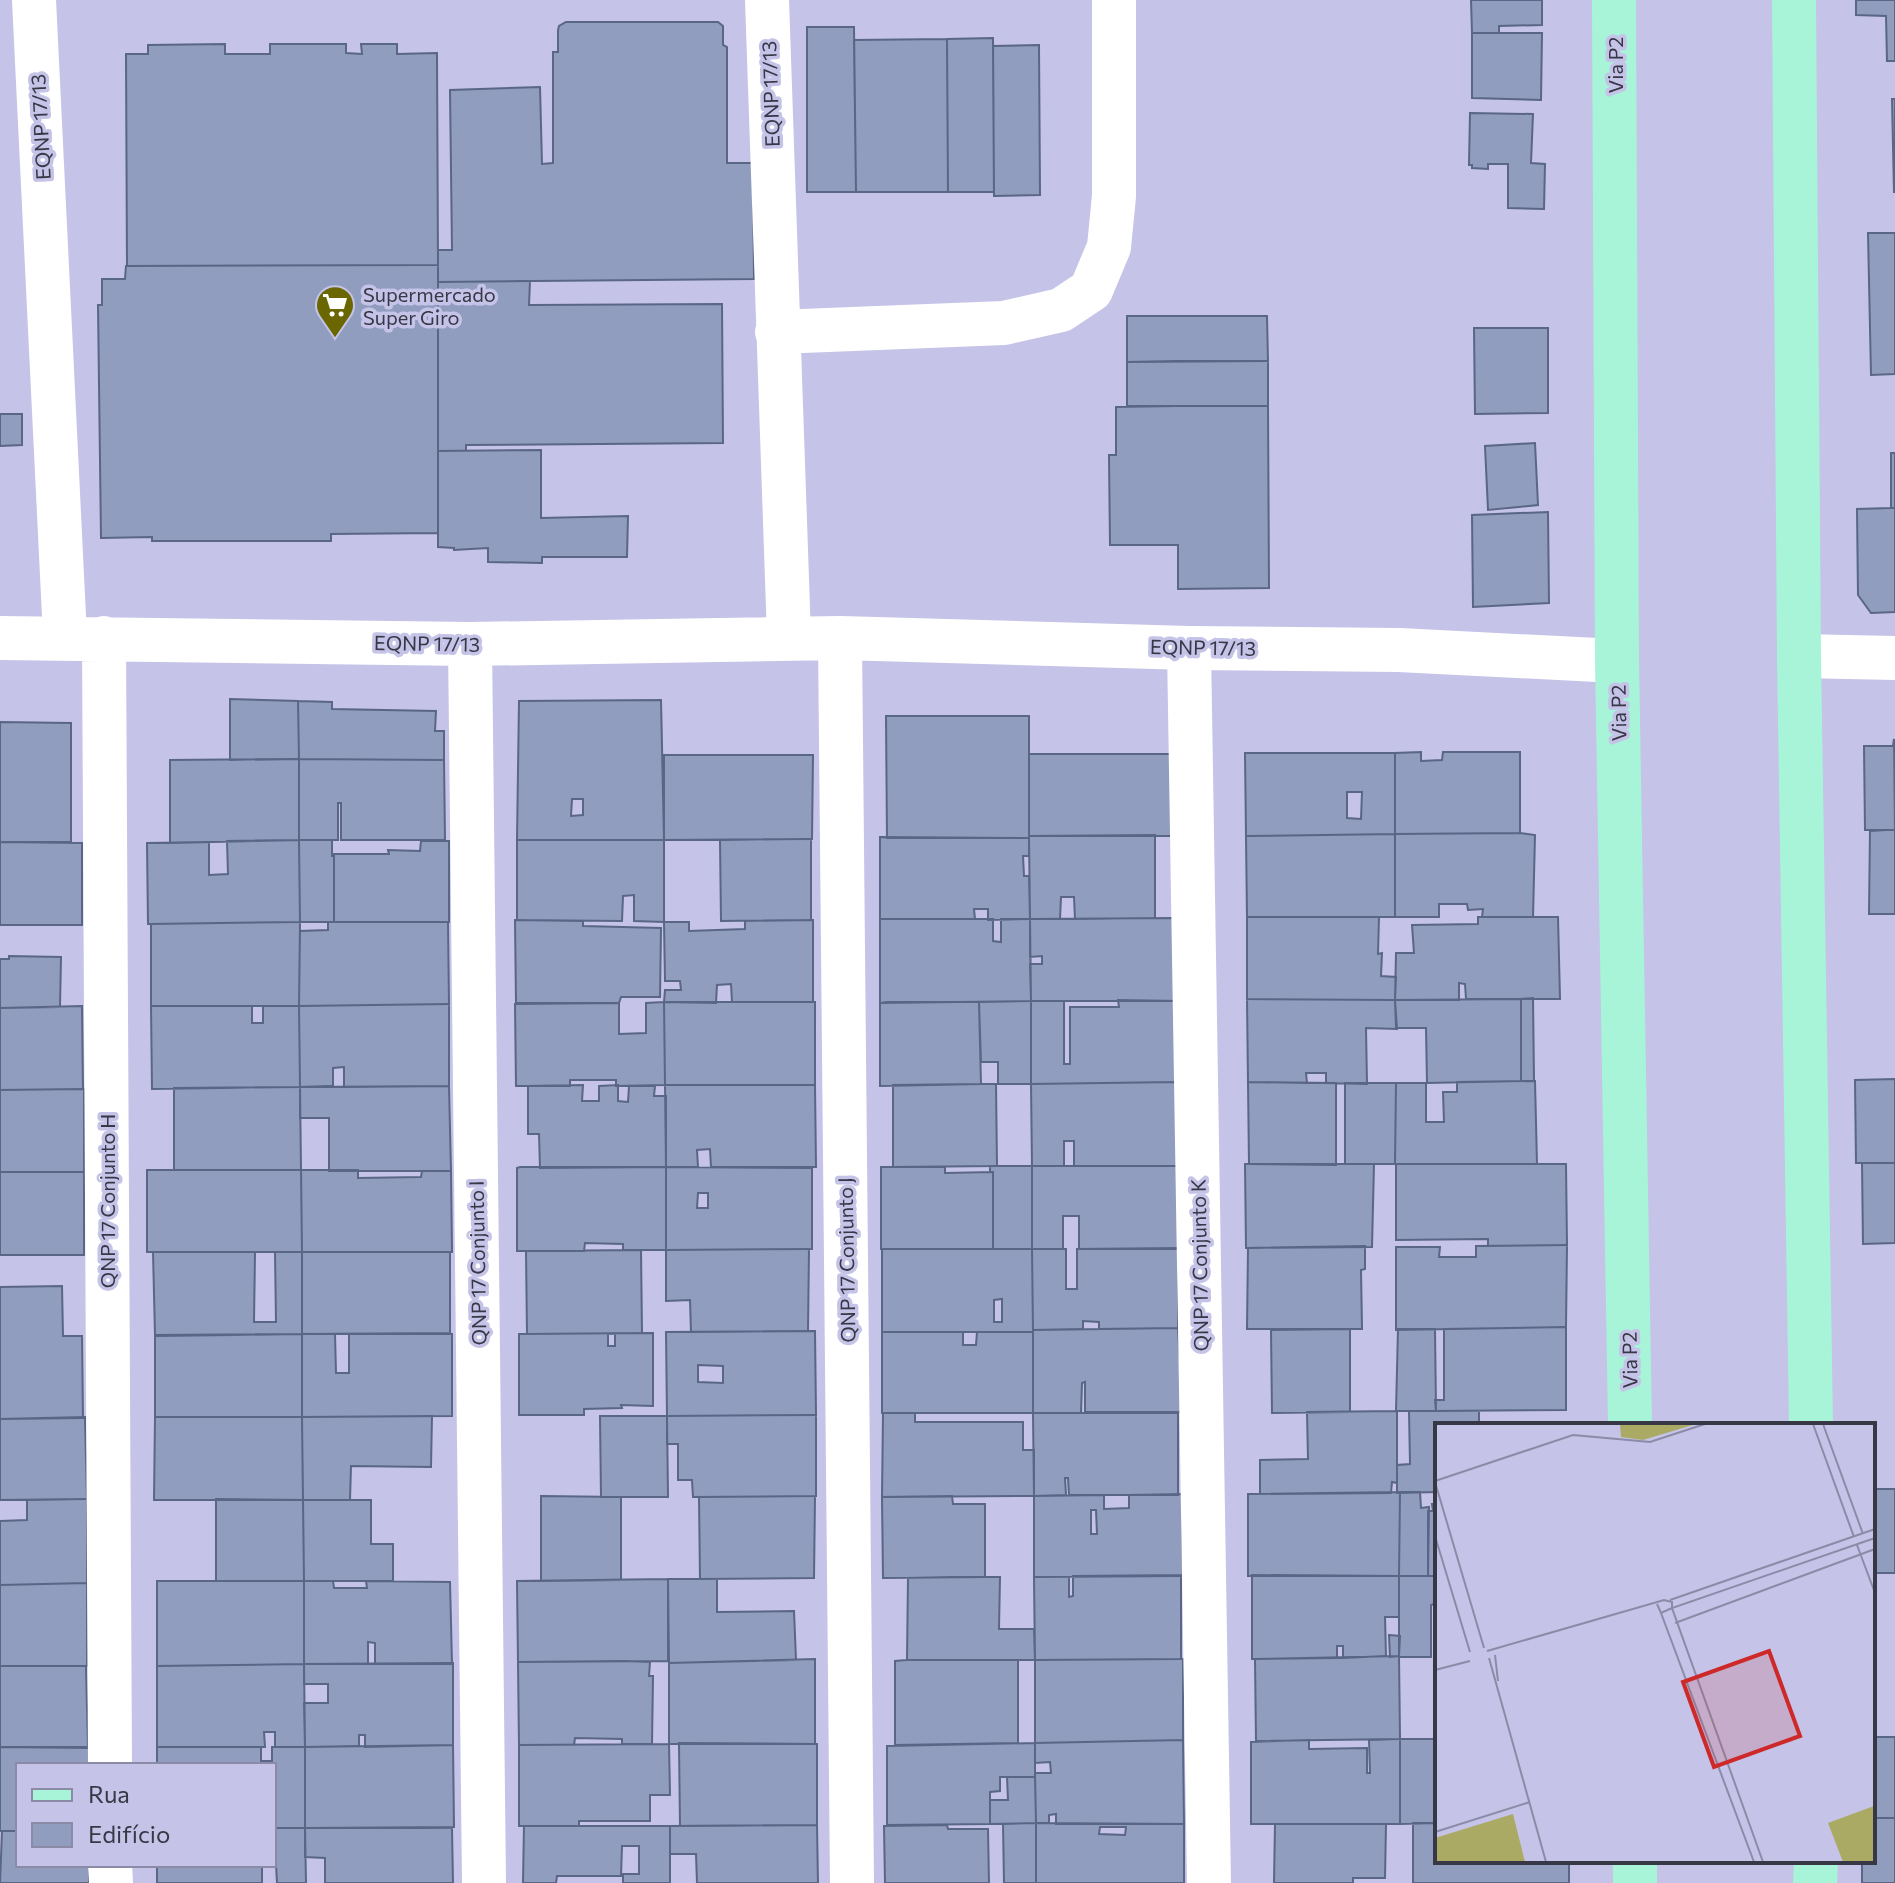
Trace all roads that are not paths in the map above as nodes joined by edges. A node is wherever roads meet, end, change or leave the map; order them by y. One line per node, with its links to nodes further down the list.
1 (34, 0): 9 (street, EQNP 17/13)
2 (767, 0): 6 (street, EQNP 17/13)
3 (1114, 0): 6 (street)
4 (1614, 0): 15 (main road, Via P2)
5 (1794, 0): 13 (main road)
6 (777, 332): 7 (street, EQNP 17/13)
7 (789, 637): 10 (street, EQNP 17/13); 11 (street, EQNP 17/13)
8 (0, 638): 9 (street, EQNP 17/13)
9 (84, 638): 11 (street, EQNP 17/13); 18 (street, QNP 17 Conjunto H)
10 (840, 638): 12 (street, EQNP 17/13); 21 (street, QNP 17 Conjunto J)
11 (470, 644): 20 (street, QNP 17 Conjunto I)
12 (1189, 648): 15 (street, EQNP 17/13); 22 (street, QNP 17 Conjunto K)
13 (1799, 656): 14 (street); 17 (main road)
14 (1895, 658)
15 (1617, 661): 16 (main road, Via P2)
16 (1630, 1423)
17 (1811, 1423)
18 (110, 1763)
19 (1816, 1863): 23 (main road)
20 (484, 1883)
21 (852, 1883)
22 (1209, 1883)
23 (1815, 1883)

